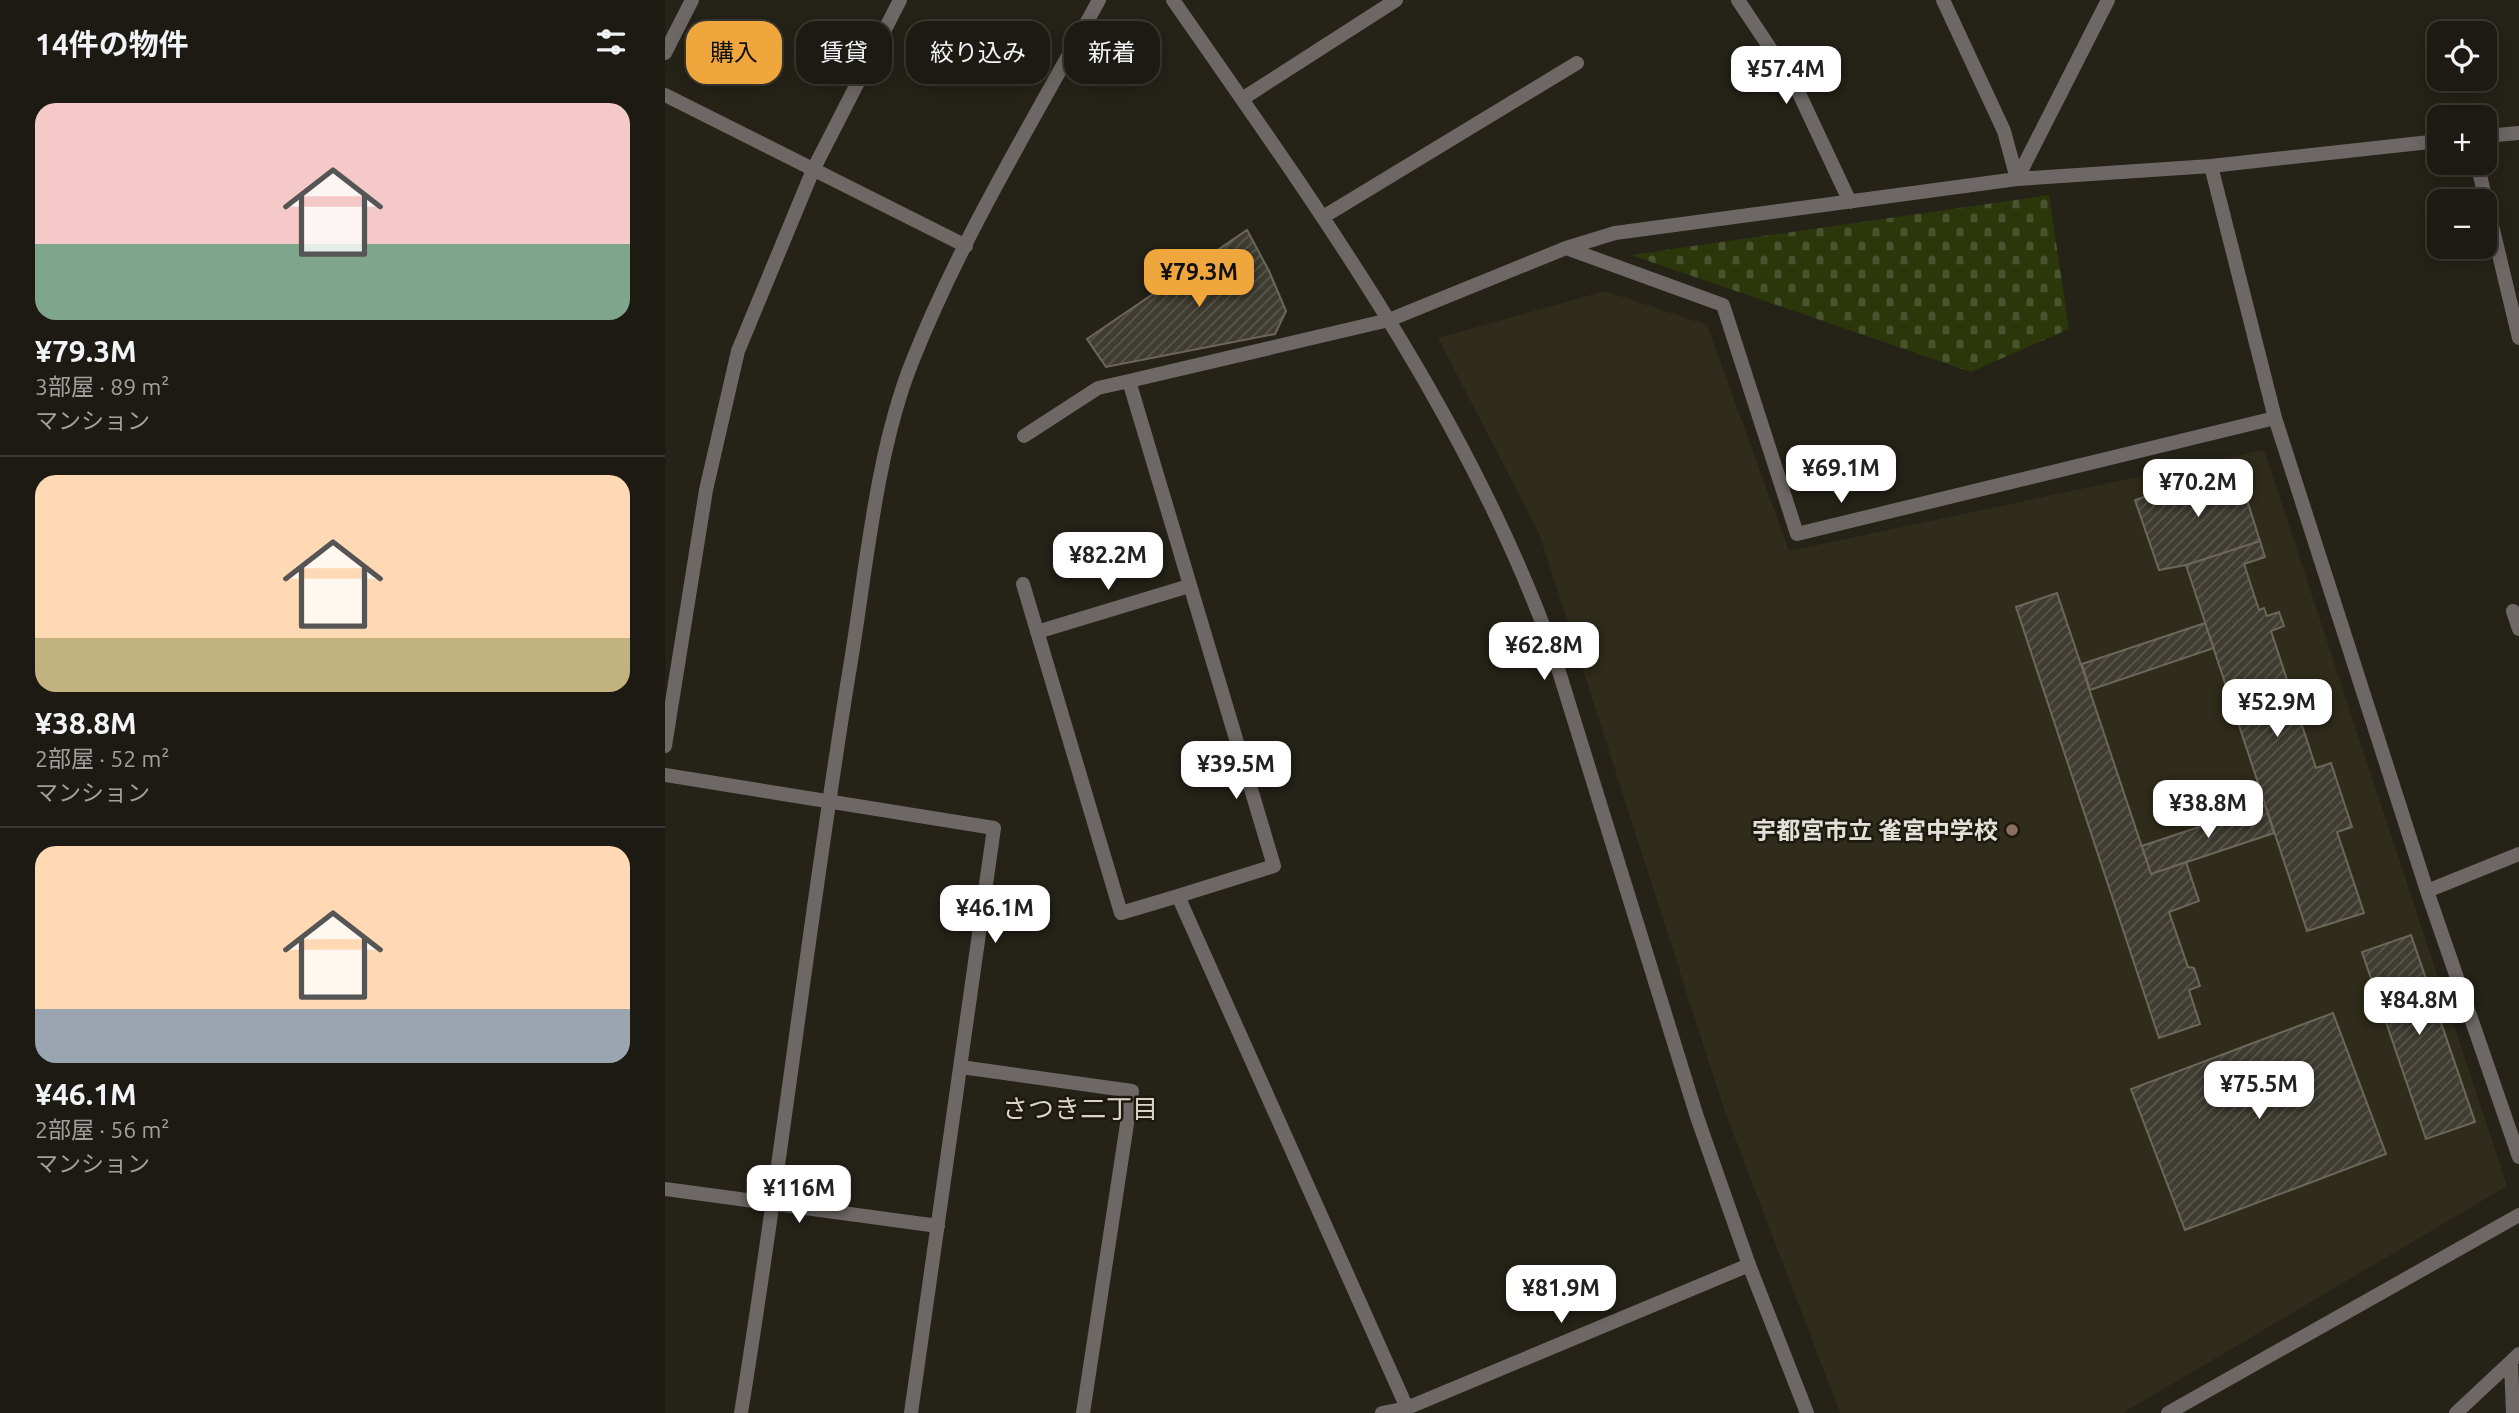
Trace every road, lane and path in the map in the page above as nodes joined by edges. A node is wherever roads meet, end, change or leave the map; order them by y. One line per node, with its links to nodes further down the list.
1 (692, 0): 9 (street)
2 (900, 0): 17 (street)
3 (1099, 0): 22 (street)
4 (1173, 0): 12 (street)
5 (1396, 0): 12 (street)
6 (1738, 0): 20 (street)
7 (1943, 0): 19 (street)
8 (2108, 0): 19 (street)
9 (665, 53)
10 (1577, 63): 21 (street)
11 (665, 95): 17 (street)
12 (1242, 99): 21 (street)
13 (2519, 133): 14 (street)
14 (2497, 135)
15 (2427, 142): 16 (street)
16 (2211, 166): 19 (street); 27 (street)
17 (813, 170): 22 (street); 34 (street)
18 (2480, 175): 25 (street)
19 (2017, 179): 20 (street)
20 (1850, 202): 23 (street)
21 (1323, 218): 24 (street)
22 (966, 246): 36 (street)
23 (1566, 248): 24 (street); 27 (street)
24 (1389, 320): 26 (street); 46 (street)
25 (2519, 338)
26 (1129, 381): 28 (street); 30 (street)
27 (2274, 418): 38 (street)
28 (1024, 436)
29 (1023, 584): 33 (street)
30 (1189, 586): 33 (street); 39 (street)
31 (2513, 611): 32 (street)
32 (2519, 629)
33 (1037, 632): 39 (street)
34 (665, 746)
35 (665, 775): 36 (street)
36 (828, 801): 40 (street); 43 (street)
37 (2519, 854): 38 (street)
38 (2427, 891): 41 (street)
39 (1178, 897): 48 (street)
40 (961, 1067): 45 (street); 51 (street)
41 (2519, 1157)
42 (665, 1189): 43 (street)
43 (775, 1204): 45 (street); 49 (street)
44 (2519, 1215): 54 (street)
45 (938, 1226): 50 (street)
46 (1749, 1265): 48 (street); 53 (street)
47 (2515, 1358): 55 (street); 56 (street)
48 (1407, 1408): 52 (street)
49 (741, 1413)
50 (911, 1413)
51 (1083, 1413)
52 (1382, 1413)
53 (1807, 1413)
54 (2168, 1413)
55 (2456, 1413)
56 (2513, 1413)

